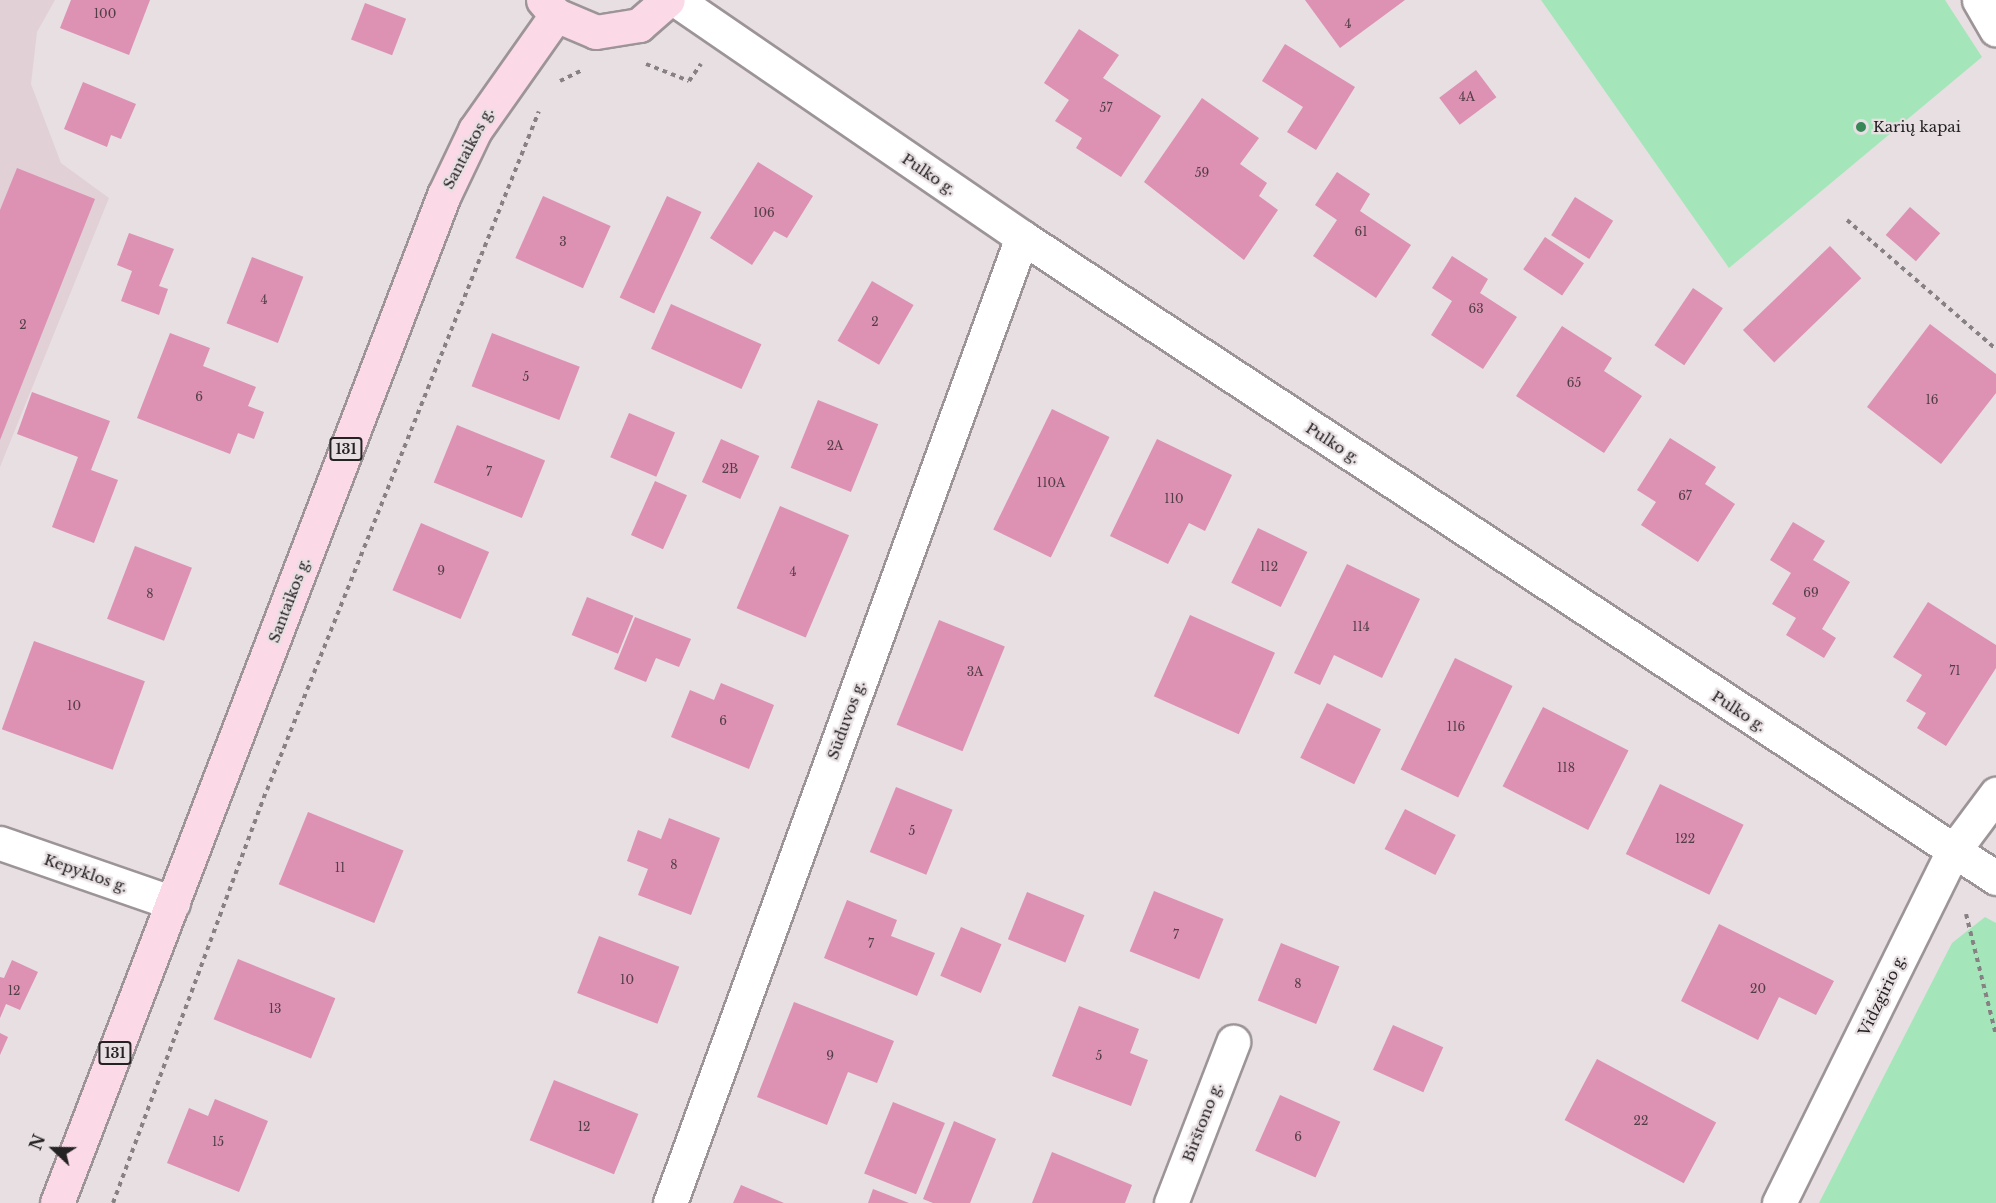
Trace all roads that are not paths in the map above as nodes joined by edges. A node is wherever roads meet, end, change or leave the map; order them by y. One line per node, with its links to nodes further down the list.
1 (668, 0): 4 (main road)
2 (676, 0): 6 (street, Pulko g.)
3 (1978, 0): 5 (street)
4 (550, 8): 11 (main road, Santaikos g. / 131)
5 (1996, 30)
6 (1022, 237): 9 (street, Pulko g.); 14 (street, Sūduvos g.)
7 (1996, 794): 9 (street, Vidzgirio g.)
8 (0, 843): 11 (street, Kepyklos g.)
9 (1952, 853): 10 (street, Pulko g.); 16 (street, Vidzgirio g.)
10 (1996, 878)
11 (173, 903): 13 (main road, Santaikos g. / 131)
12 (1233, 1042): 15 (street, Birštono g.)
13 (57, 1203)
14 (670, 1203)
15 (1171, 1203)
16 (1779, 1203)

